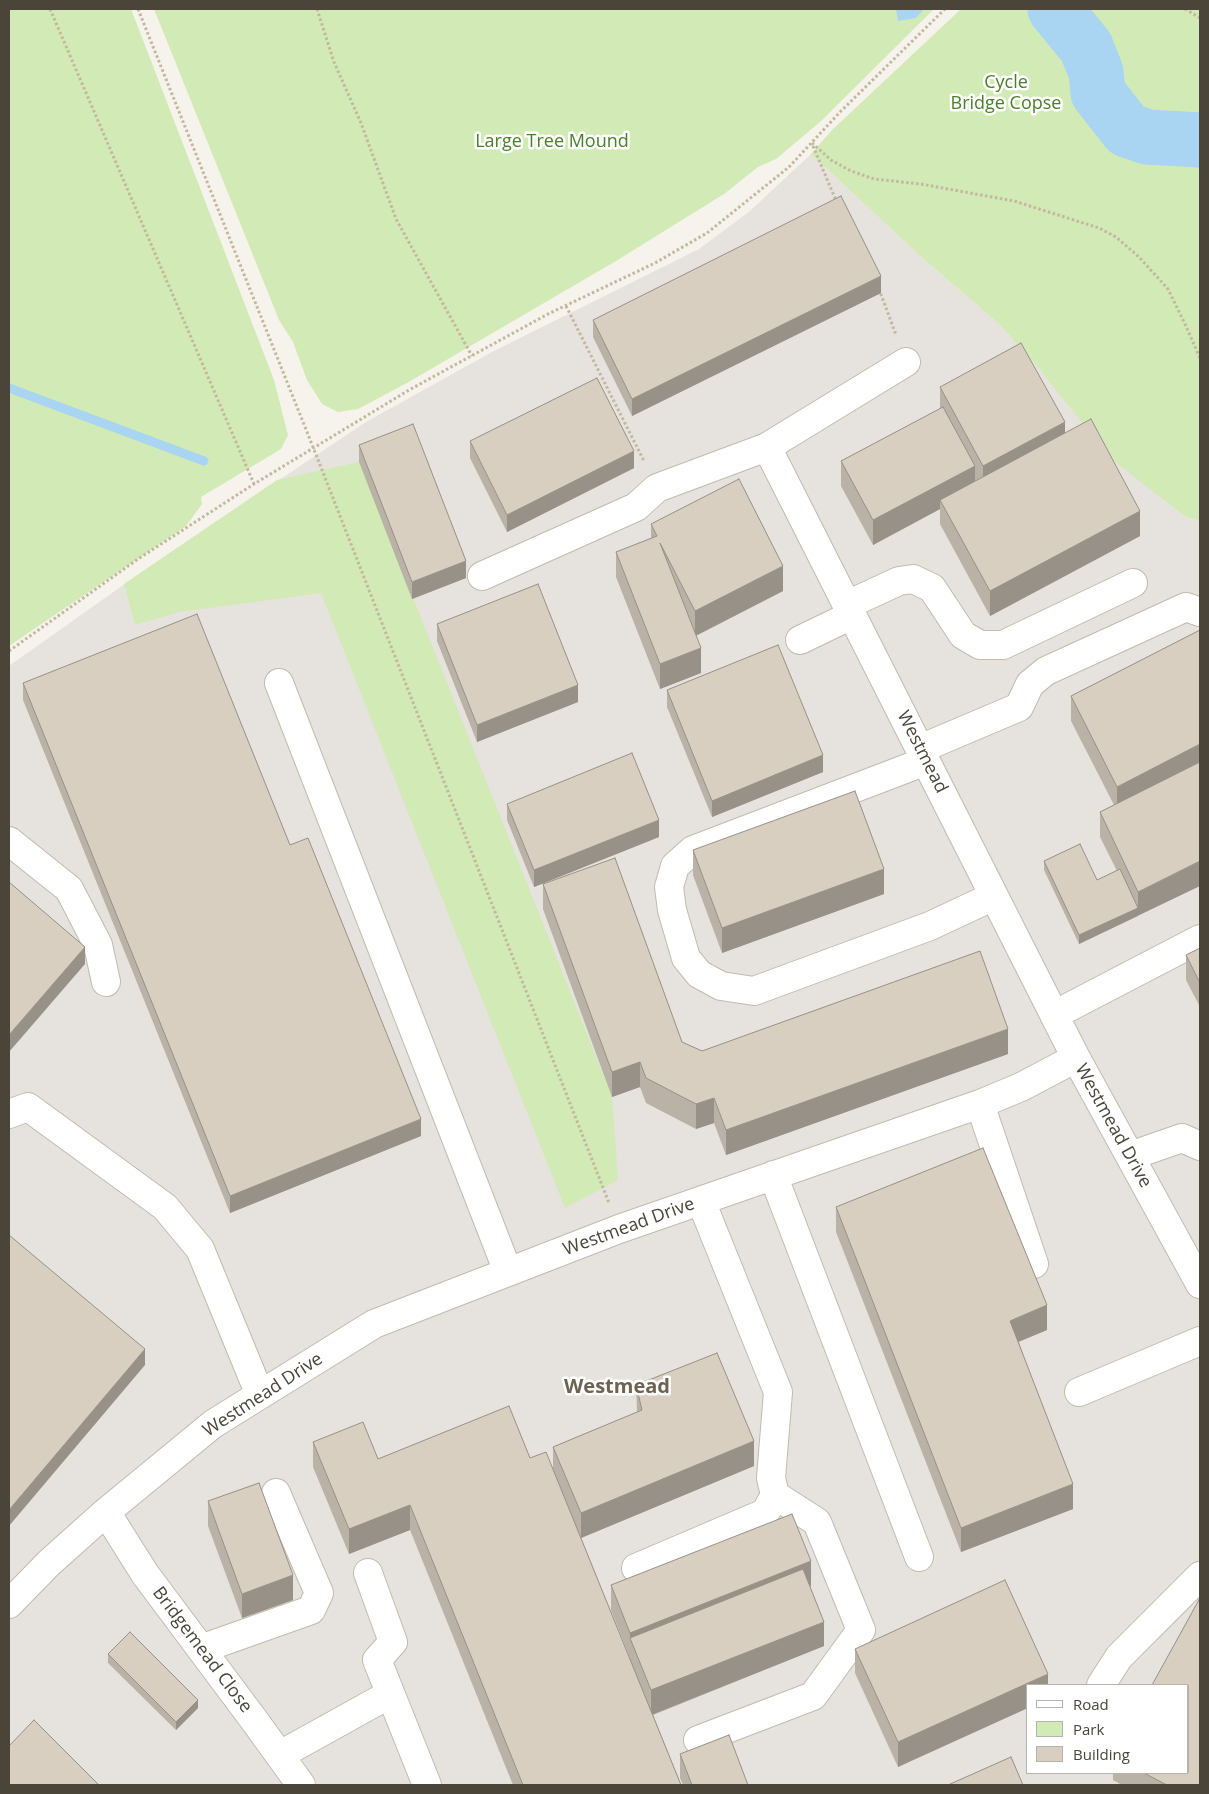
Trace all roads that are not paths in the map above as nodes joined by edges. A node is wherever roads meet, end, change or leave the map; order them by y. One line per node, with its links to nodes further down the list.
1 (906, 362): 2 (street)
2 (767, 446): 3 (street); 5 (street, Westmead)
3 (482, 576)
4 (1133, 583): 5 (street)
5 (850, 610): 7 (street); 9 (street, Westmead)
6 (1200, 612): 9 (street)
7 (800, 640)
8 (279, 683): 23 (street)
9 (923, 755): 11 (street, Westmead); 11 (street)
10 (9, 841): 13 (street)
11 (994, 896): 14 (street, Westmead)
12 (1200, 939): 14 (street)
13 (106, 982)
14 (1054, 1015): 15 (street, Westmead)
15 (1076, 1058): 16 (street, Westmead Drive); 19 (street, Westmead Drive)
16 (980, 1104): 20 (street, Westmead Drive); 22 (street)
17 (9, 1114): 27 (street)
18 (1200, 1146): 19 (street)
19 (1130, 1156): 24 (street, Westmead Drive)
20 (773, 1175): 21 (street, Westmead Drive); 31 (street)
21 (701, 1200): 23 (street, Westmead Drive); 29 (street)
22 (1034, 1264)
23 (508, 1272): 27 (street, Westmead Drive)
24 (1200, 1284)
25 (1200, 1341): 26 (street)
26 (1080, 1392)
27 (260, 1395): 30 (street, Westmead Drive)
28 (276, 1493): 36 (street)
29 (775, 1496): 32 (street); 39 (street)
30 (106, 1512): 35 (street, Westmead Drive); 36 (street, Bridgemead Close)
31 (920, 1556)
32 (636, 1568)
33 (368, 1573): 38 (street)
34 (1200, 1576): 37 (street)
35 (9, 1604)
36 (201, 1649): 40 (street, Bridgemead Close)
37 (1102, 1684)
38 (390, 1694): 40 (street); 42 (street)
39 (698, 1740)
40 (280, 1755): 41 (street, Bridgemead Close)
41 (301, 1785)
42 (427, 1785)

